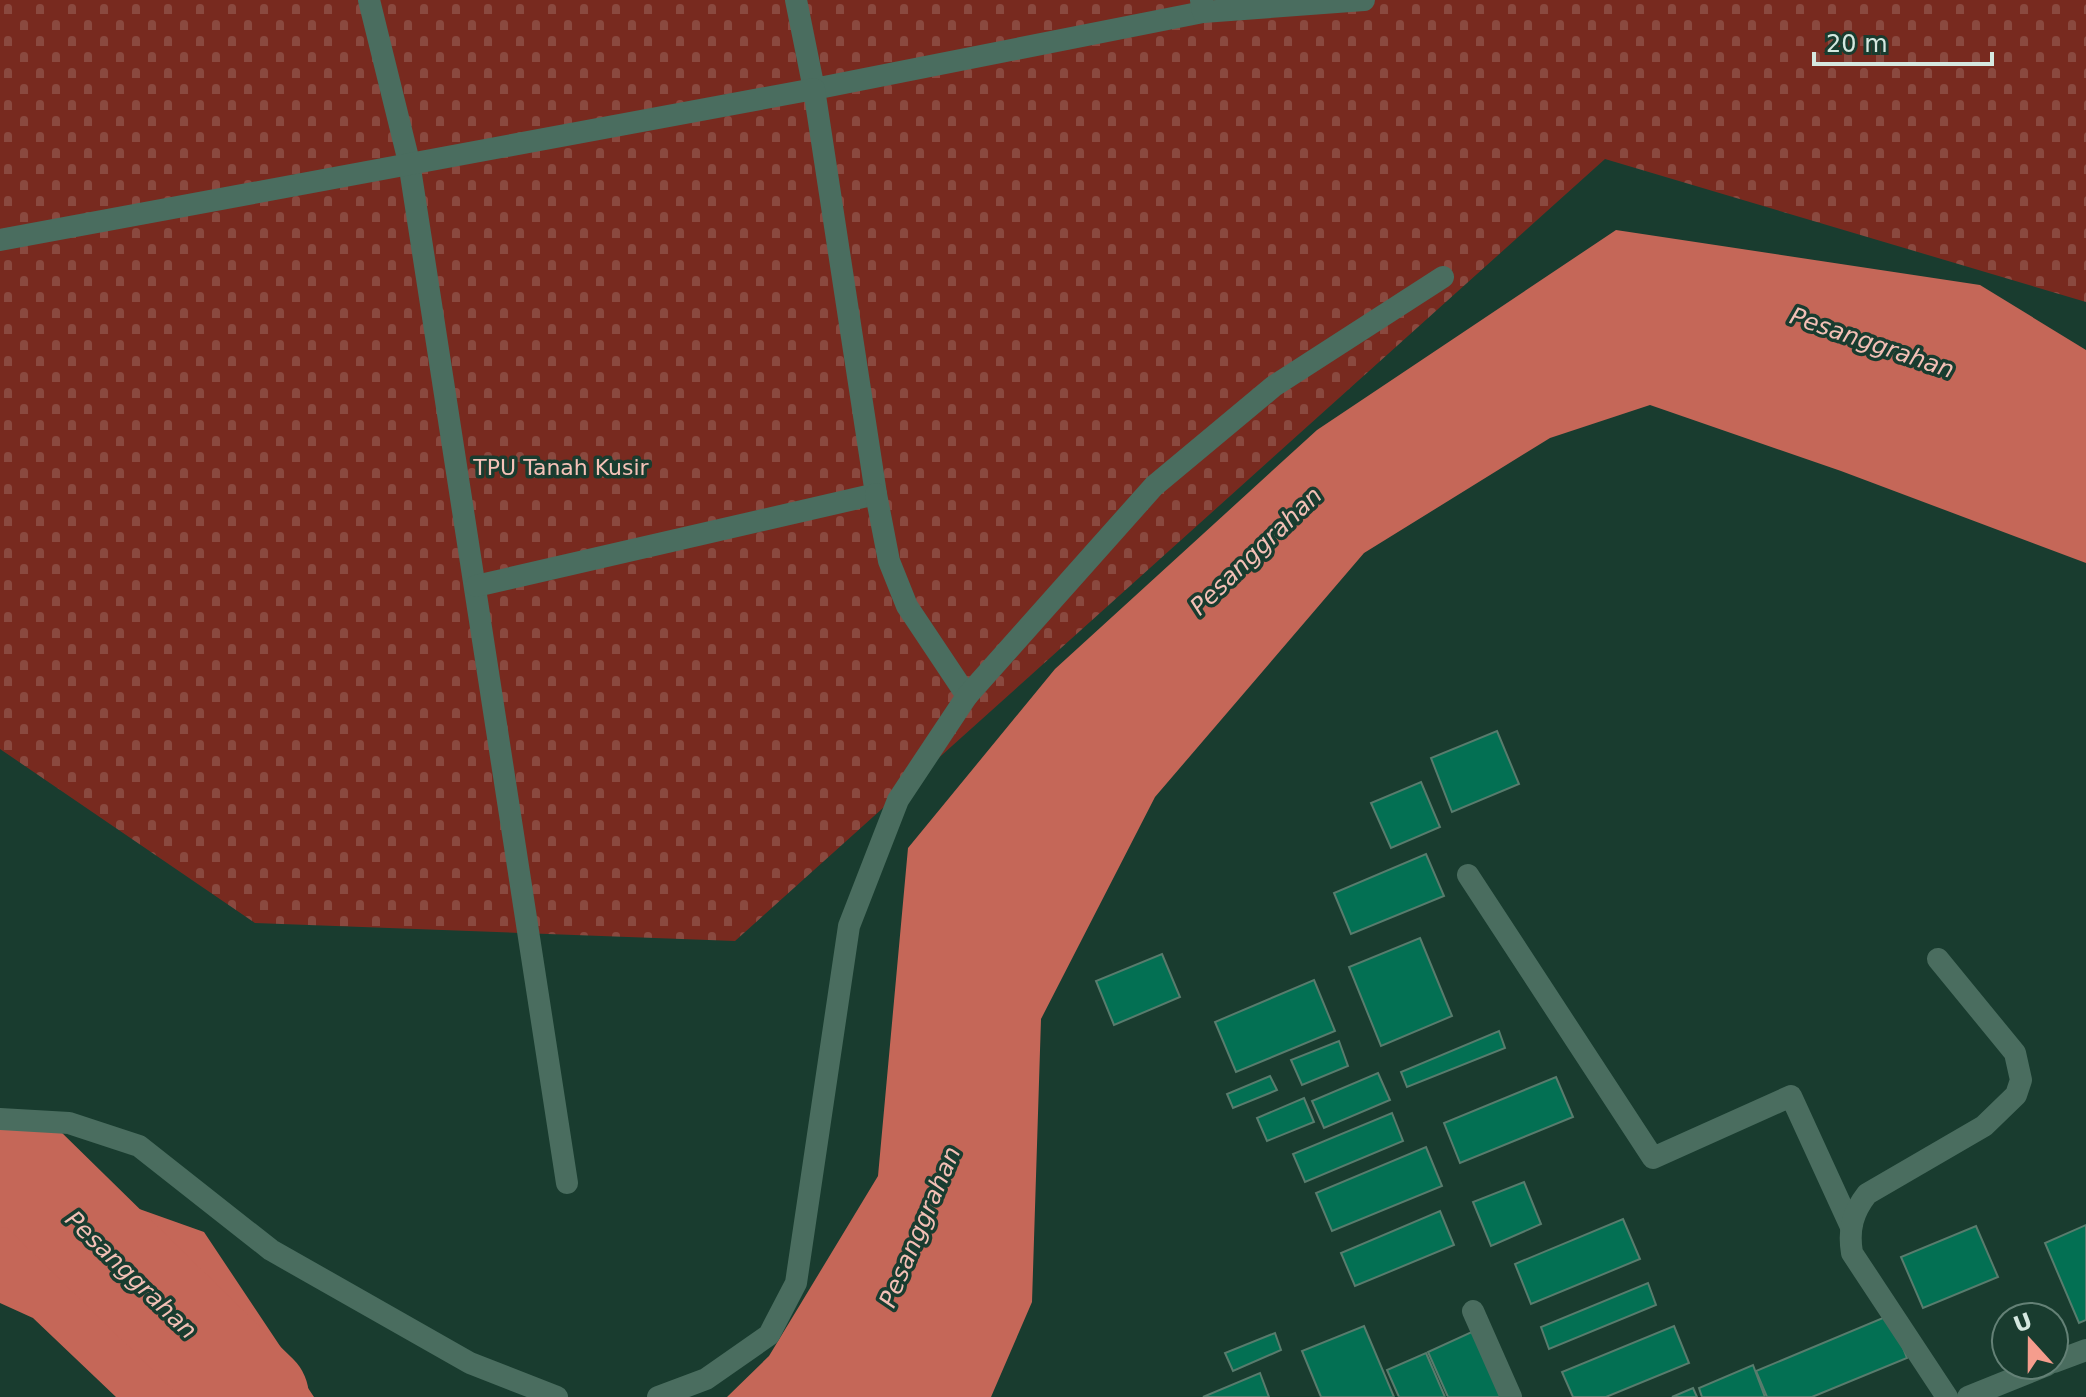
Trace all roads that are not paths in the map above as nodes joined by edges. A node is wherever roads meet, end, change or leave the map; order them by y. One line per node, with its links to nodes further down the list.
1 (369, 0): 6 (street)
2 (796, 0): 5 (street)
3 (1364, 0): 4 (street)
4 (1202, 6): 5 (street)
5 (814, 89): 6 (street); 9 (street)
6 (409, 162): 7 (street); 10 (street)
7 (0, 240)
8 (1443, 277): 11 (street)
9 (876, 494): 10 (street); 11 (street)
10 (476, 586): 15 (street)
11 (967, 696): 20 (street)
12 (1468, 875): 16 (street)
13 (1938, 959): 16 (street)
14 (0, 1119): 19 (street)
15 (567, 1183)
16 (1851, 1227): 22 (street)
17 (1473, 1311): 21 (street)
18 (2008, 1381): 23 (street)
19 (557, 1397)
20 (658, 1397)
21 (1511, 1397)
22 (1947, 1397)
23 (1968, 1397)

